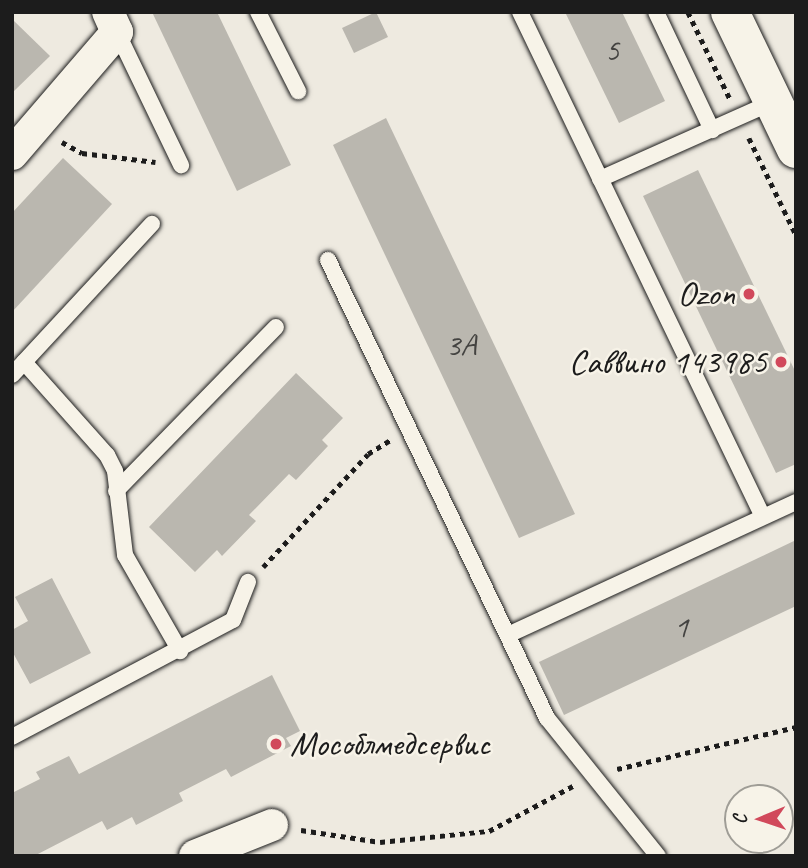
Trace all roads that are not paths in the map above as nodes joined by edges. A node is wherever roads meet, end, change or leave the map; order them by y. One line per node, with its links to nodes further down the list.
1 (258, 12): 6 (lane)
2 (520, 12): 12 (lane)
3 (656, 12): 8 (lane)
4 (730, 12): 7 (street)
5 (113, 22): 10 (street); 11 (lane)
6 (298, 91)
7 (773, 102): 8 (lane); 9 (street)
8 (712, 130): 12 (lane)
9 (795, 147)
10 (12, 154)
11 (181, 165)
12 (600, 179): 20 (lane)
13 (152, 224): 16 (lane)
14 (328, 260): 22 (lane)
15 (276, 327): 18 (lane)
16 (24, 362): 17 (lane); 18 (lane)
17 (12, 375)
18 (116, 491): 23 (lane)
19 (796, 502): 20 (lane)
20 (763, 517): 22 (lane)
21 (248, 582): 23 (lane)
22 (508, 635): 27 (lane)
23 (180, 651): 24 (lane)
24 (12, 737)
25 (272, 825): 26 (street)
26 (195, 856)
27 (658, 856)

